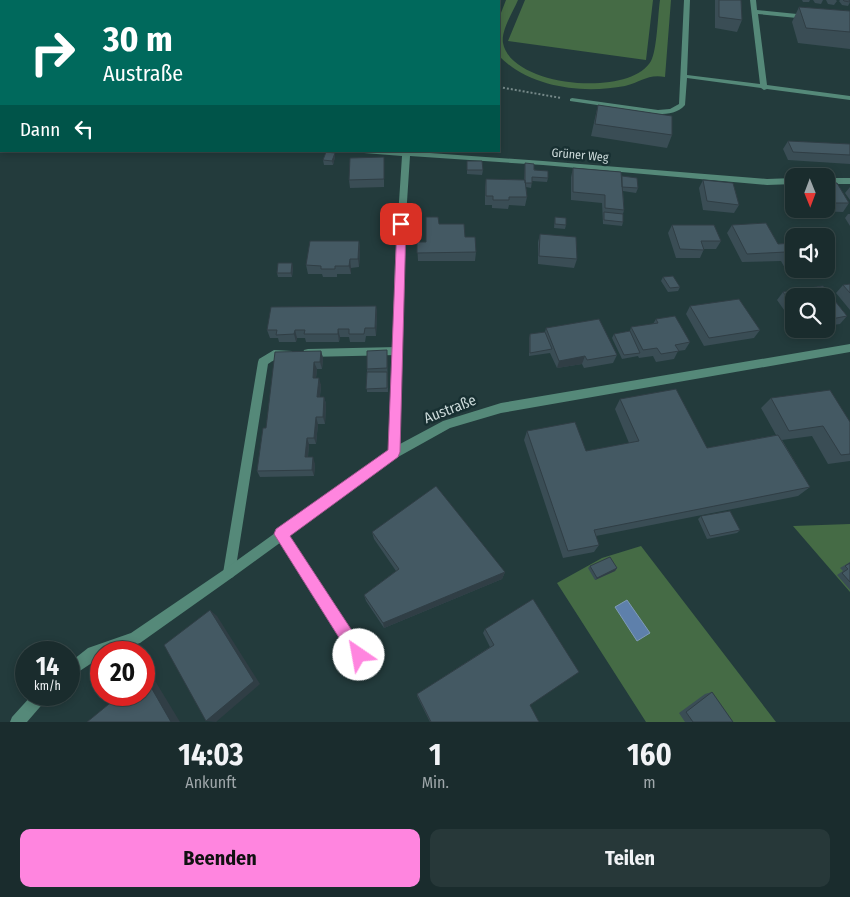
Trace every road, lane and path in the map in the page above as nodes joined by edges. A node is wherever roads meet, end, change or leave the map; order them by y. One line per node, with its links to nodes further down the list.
1 (687, 0): 5 (street)
2 (754, 0): 3 (street)
3 (755, 12): 4 (street); 7 (street)
4 (812, 17)
5 (684, 76): 7 (street); 9 (street)
6 (500, 87): 9 (path)
7 (764, 88): 8 (street)
8 (850, 98)
9 (572, 100)
10 (374, 152): 11 (street, Grüner Weg)
11 (406, 155): 12 (street, Grüner Weg); 16 (street)
12 (785, 181)
13 (835, 181): 14 (street)
14 (850, 181)
15 (850, 348): 17 (street, Austraße)
16 (397, 352): 17 (street); 19 (street)
17 (394, 452): 18 (street, Austraße)
18 (281, 534): 19 (street, Austraße); 20 (street)
19 (229, 573): 21 (street, Austraße)
20 (359, 655)
21 (80, 663)
22 (31, 706): 23 (street)
23 (17, 722)

